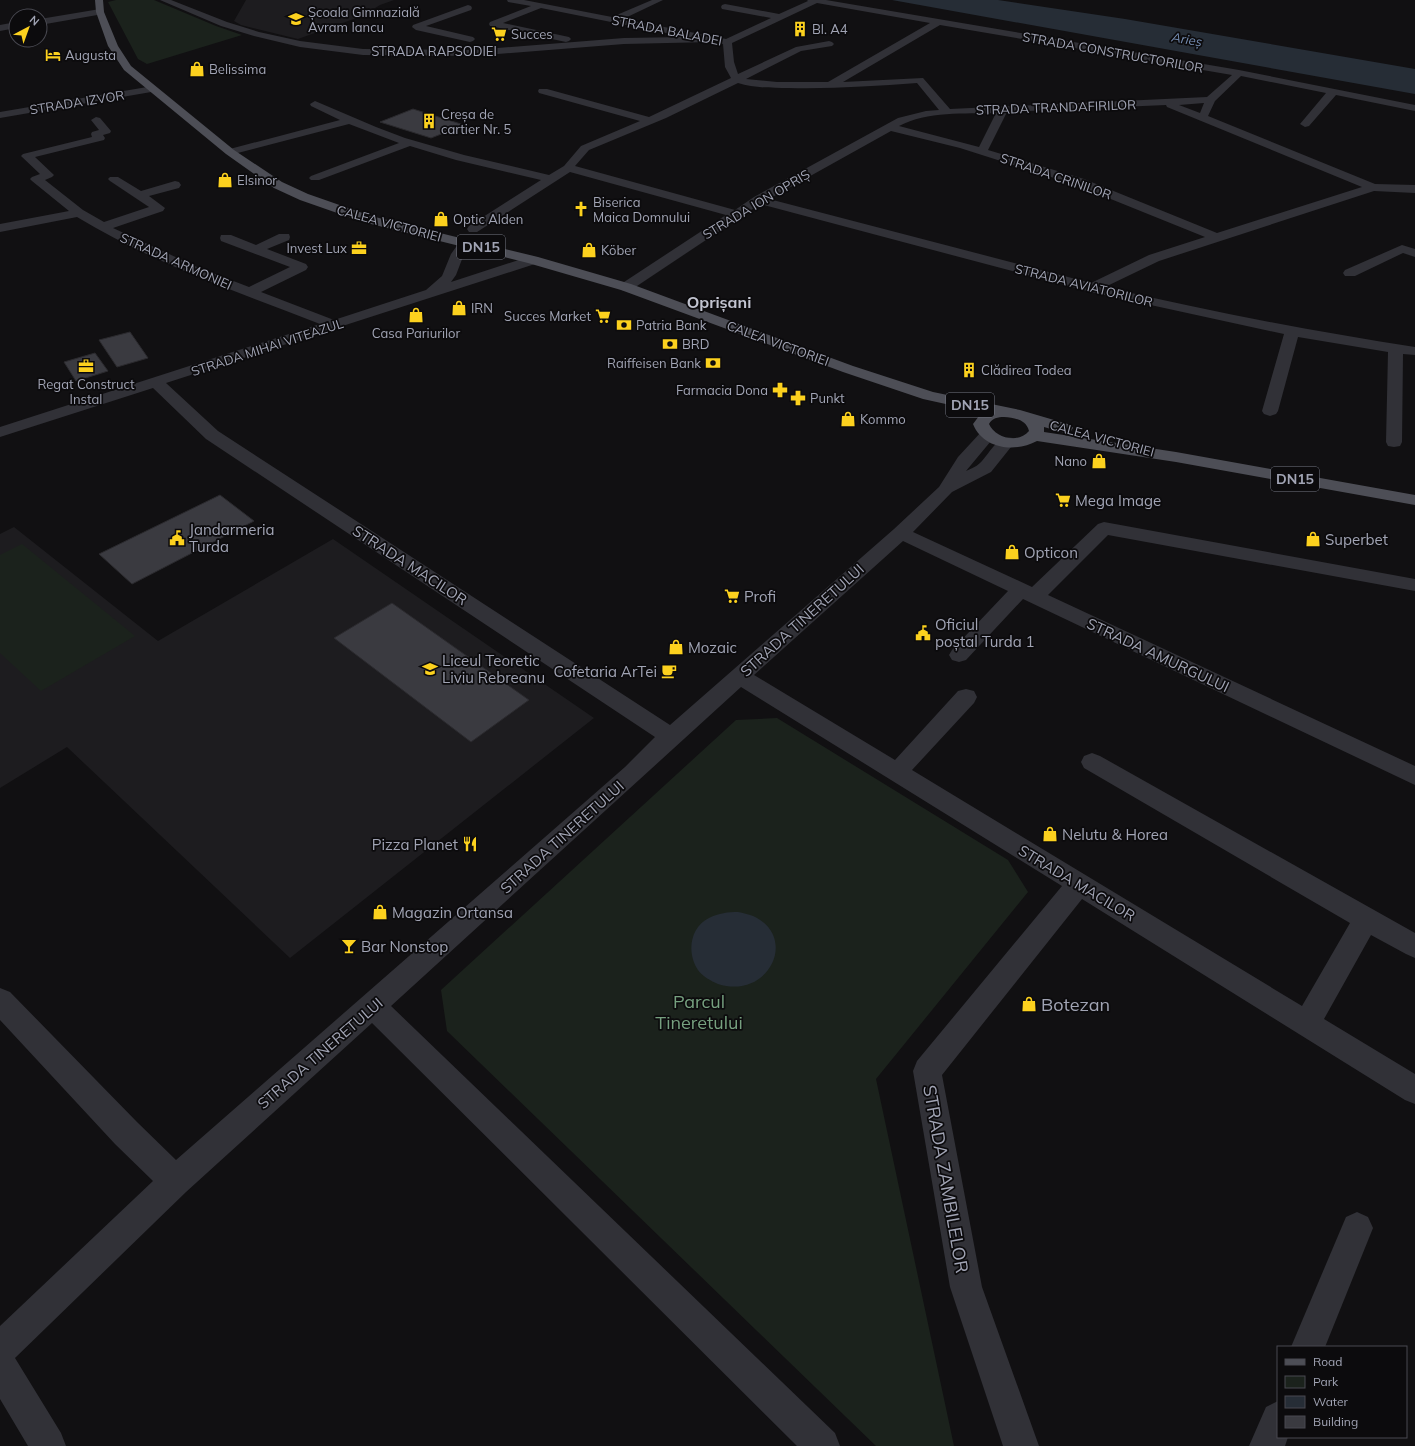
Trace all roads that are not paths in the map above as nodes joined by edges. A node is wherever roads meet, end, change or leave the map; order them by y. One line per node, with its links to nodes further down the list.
1 (164, 0): 21 (street, STRADA RAPSODIEI)
2 (511, 0): 6 (street, STRADA BALADEI)
3 (659, 0): 15 (street)
4 (813, 0): 12 (street, STRADA BALADEI); 16 (street, STRADA CONSTRUCTORILOR)
5 (100, 6): 14 (street); 25 (main road, CALEA VICTORIEI / DN15)
6 (540, 6): 9 (street); 15 (street, STRADA BALADEI)
7 (468, 8): 10 (street)
8 (725, 8): 12 (street)
9 (517, 14): 11 (street); 19 (street)
10 (450, 15): 13 (street); 21 (street)
11 (532, 17)
12 (779, 17): 18 (street, STRADA BALADEI)
13 (464, 18)
14 (48, 20)
15 (613, 20): 17 (street, STRADA BALADEI)
16 (938, 22): 22 (street, STRADA CONSTRUCTORILOR); 24 (street)
17 (711, 39): 18 (street, STRADA BALADEI); 19 (street, STRADA RAPSODIEI)
18 (727, 42): 23 (street)
19 (590, 44): 21 (street, STRADA RAPSODIEI)
20 (829, 44): 23 (street)
21 (433, 52)
22 (1239, 73): 27 (street, STRADA CONSTRUCTORILOR); 28 (street)
23 (738, 79): 24 (street); 38 (street)
24 (830, 86): 33 (street)
25 (153, 89): 34 (street, STRADA IZVOR); 42 (main road, CALEA VICTORIEI / DN15)
26 (543, 91): 38 (street)
27 (1332, 93): 31 (street, STRADA CONSTRUCTORILOR); 39 (street)
28 (1210, 100): 29 (street, STRADA TRANDAFIRILOR); 35 (street)
29 (1166, 103): 32 (street, STRADA TRANDAFIRILOR); 35 (street, STRADA TRANDAFIRILOR)
30 (315, 104): 37 (street)
31 (1415, 108)
32 (1003, 110): 33 (street, STRADA TRANDAFIRILOR); 43 (street)
33 (947, 112): 40 (street, STRADA TRANDAFIRILOR)
34 (0, 115)
35 (1203, 118): 49 (street, STRADA TRANDAFIRILOR)
36 (96, 120): 53 (street, STRADA ARMONIEI)
37 (348, 121): 41 (street); 42 (street)
38 (650, 121): 44 (street)
39 (1305, 124)
40 (890, 128): 43 (street, STRADA CRINILOR); 52 (street, STRADA ION OPRIȘ)
41 (408, 143): 45 (street); 47 (street)
42 (230, 152): 61 (main road, CALEA VICTORIEI / DN15)
43 (982, 152): 60 (street, STRADA CRINILOR)
44 (568, 168): 47 (street); 54 (street)
45 (315, 178)
46 (114, 179): 51 (street, STRADA ARMONIEI)
47 (551, 179): 57 (street)
48 (175, 185): 51 (street)
49 (1373, 187): 50 (street); 60 (street)
50 (1415, 189)
51 (140, 195): 55 (street, STRADA ARMONIEI)
52 (758, 200): 54 (street, STRADA ION OPRIȘ); 67 (street, STRADA AVIATORILOR)
53 (79, 213): 55 (street, STRADA ARMONIEI); 56 (street)
54 (736, 214): 66 (street, STRADA ION OPRIȘ)
55 (102, 227): 68 (street, STRADA ARMONIEI)
56 (0, 228)
57 (472, 229)
58 (284, 237): 62 (street)
59 (226, 238): 62 (street, STRADA ARMONIEI)
60 (1218, 238): 67 (street)
61 (466, 243): 64 (main road, CALEA VICTORIEI / DN15); 69 (street)
62 (256, 250): 68 (street, STRADA ARMONIEI)
63 (1415, 253): 65 (street)
64 (533, 260): 66 (main road, CALEA VICTORIEI / DN15); 69 (street, STRADA MIHAI VITEAZUL)
65 (1350, 273)
66 (626, 287): 75 (main road, CALEA VICTORIEI / DN15)
67 (1091, 288): 71 (street, STRADA AVIATORILOR)
68 (250, 292): 70 (street, STRADA ARMONIEI)
69 (431, 293): 70 (street, STRADA MIHAI VITEAZUL)
70 (335, 325): 74 (street, STRADA MIHAI VITEAZUL)
71 (1292, 331): 72 (street, STRADA AVIATORILOR); 76 (street)
72 (1396, 349): 73 (street, STRADA AVIATORILOR); 83 (street)
73 (1415, 351)
74 (156, 382): 80 (street, STRADA MIHAI VITEAZUL); 93 (street, STRADA MACILOR)
75 (935, 398): 77 (main road, CALEA VICTORIEI / DN15); 79 (main road, CALEA VICTORIEI / DN15)
76 (1270, 411)
77 (1004, 412): 78 (main road, CALEA VICTORIEI / DN15); 79 (main road, CALEA VICTORIEI / DN15)
78 (1028, 418): 81 (main road, CALEA VICTORIEI); 84 (main road, CALEA VICTORIEI / DN15)
79 (984, 430): 82 (main road, CALEA VICTORIEI / DN15); 85 (street, STRADA TINERETULUI)
80 (0, 432)
81 (1035, 436): 82 (main road, CALEA VICTORIEI / DN15); 84 (main road, CALEA VICTORIEI / DN15)
82 (1007, 442): 85 (street, STRADA TINERETULUI)
83 (1394, 442)
84 (1176, 458): 86 (main road, CALEA VICTORIEI / DN15)
85 (945, 490): 87 (street, STRADA TINERETULUI)
86 (1415, 500)
87 (901, 533): 89 (street, STRADA AMURGULUI); 91 (street, STRADA TINERETULUI)
88 (1415, 584): 89 (street)
89 (1027, 593): 90 (street); 96 (street, STRADA AMURGULUI)
90 (958, 655)
91 (740, 676): 93 (street, STRADA TINERETULUI); 95 (street, STRADA MACILOR)
92 (966, 697): 95 (street)
93 (672, 737): 101 (street, STRADA TINERETULUI)
94 (1092, 762): 98 (street)
95 (897, 772): 97 (street, STRADA MACILOR)
96 (1415, 776)
97 (1079, 884): 102 (street, STRADA MACILOR); 112 (street, STRADA ZAMBILELOR)
98 (1366, 919): 99 (street); 102 (street)
99 (1415, 946)
100 (0, 1001): 104 (street)
101 (373, 1006): 104 (street, STRADA TINERETULUI); 111 (street)
102 (1307, 1024): 103 (street, STRADA MACILOR)
103 (1415, 1090)
104 (175, 1181): 107 (street, STRADA TINERETULUI)
105 (1357, 1228): 106 (street)
106 (1308, 1346)
107 (0, 1349)
108 (0, 1366): 110 (street)
109 (1277, 1421): 113 (street)
110 (48, 1446)
111 (822, 1446)
112 (1021, 1446)
113 (1267, 1446)

